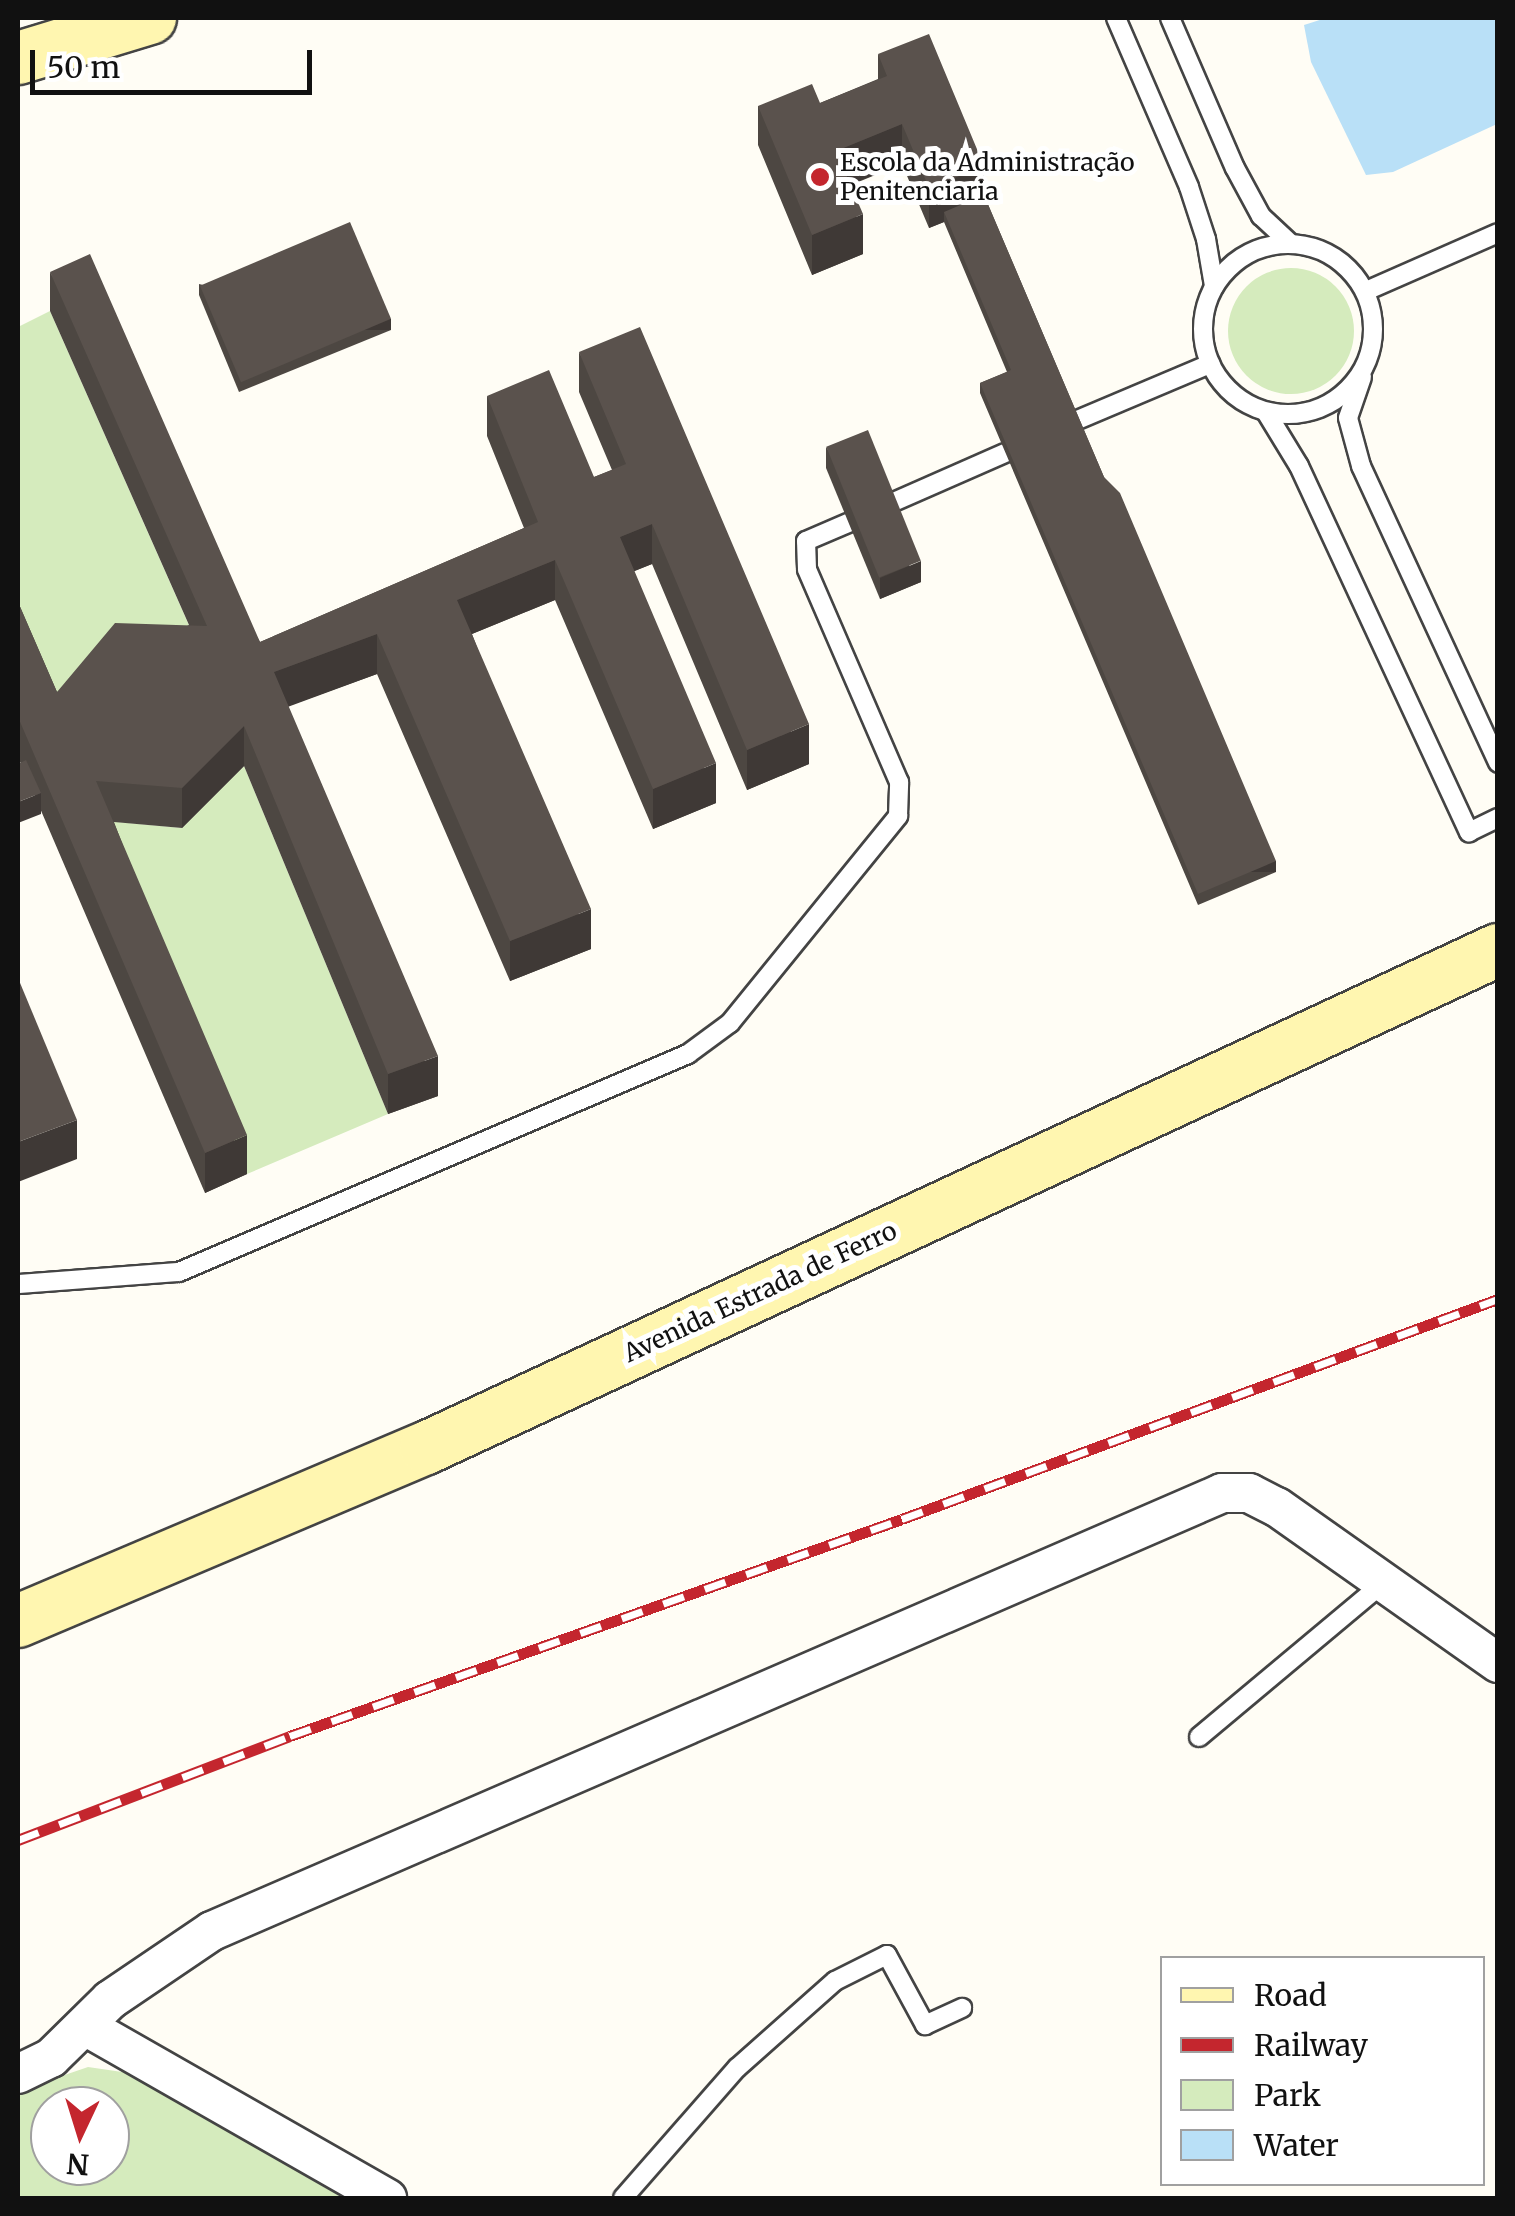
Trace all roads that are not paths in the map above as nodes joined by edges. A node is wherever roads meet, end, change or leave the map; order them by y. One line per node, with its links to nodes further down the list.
1 (150, 18): 4 (street)
2 (1116, 18): 7 (lane)
3 (1170, 18): 6 (lane)
4 (18, 58)
5 (1498, 233): 8 (lane)
6 (1290, 244): 7 (lane); 8 (lane)
7 (1214, 286): 10 (lane)
8 (1366, 291): 9 (lane)
9 (1368, 362): 11 (lane); 16 (lane)
10 (1210, 364): 11 (lane); 12 (lane)
11 (1266, 412): 17 (lane)
12 (1076, 422)
13 (1005, 453): 14 (lane)
14 (889, 504)
15 (848, 523): 19 (lane)
16 (1498, 763)
17 (1498, 818)
18 (1498, 950): 21 (street, Avenida Estrada de Ferro)
19 (18, 1284)
20 (1382, 1584): 22 (street); 23 (lane); 25 (street)
21 (18, 1621)
22 (1498, 1663)
23 (1200, 1737)
24 (962, 2008): 28 (lane)
25 (85, 2026): 26 (street); 27 (street)
26 (18, 2074)
27 (387, 2198)
28 (623, 2198)

